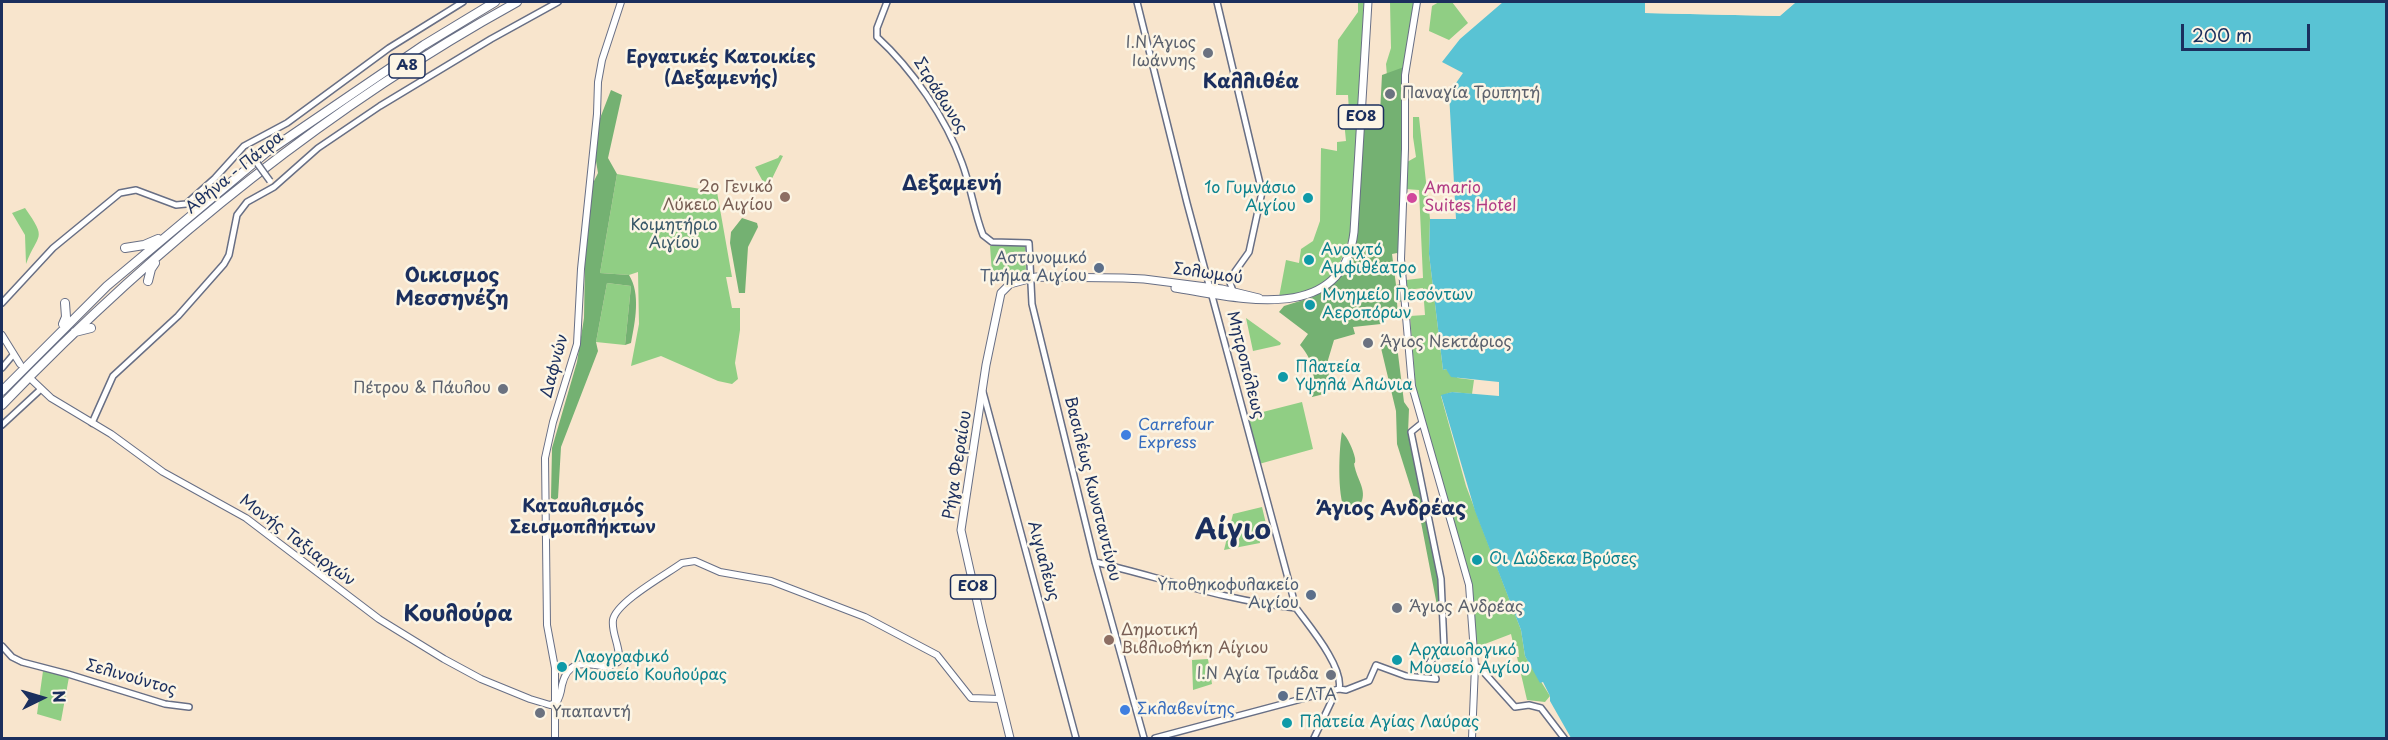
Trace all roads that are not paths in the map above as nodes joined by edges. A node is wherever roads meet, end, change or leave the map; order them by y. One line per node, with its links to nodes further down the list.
1 (463, 2): 11 (street)
2 (495, 2): 13 (highway, Αθήνα - Πάτρα / Α8)
3 (517, 2): 13 (highway, Αθήνα - Πάτρα / Α8)
4 (558, 2): 12 (street)
5 (621, 2): 45 (main road, Δαφνών)
6 (886, 2): 14 (street, Στράβωνος)
7 (1138, 2): 18 (street, Μητροπόλεως)
8 (1217, 2): 19 (street)
9 (1368, 2): 19 (main road, Σολωμού / ΕΟ8)
10 (1418, 2): 36 (main road)
11 (244, 146): 12 (street, bridge); 21 (street)
12 (274, 187): 35 (street)
13 (179, 231): 15 (highway); 17 (highway); 26 (highway, Αθήνα - Πάτρα / Α8)
14 (1029, 243): 16 (street, Βασιλέως Κωνσταντίνου)
15 (124, 248)
16 (1031, 279): 18 (main road, Σολωμού / ΕΟ8); 20 (main road, Σολωμού / ΕΟ8); 38 (street, Βασιλέως Κωνσταντίνου)
17 (148, 281)
18 (1212, 291): 19 (main road, Σολωμού / ΕΟ8); 23 (street, Μητροπόλεως)
19 (1230, 293): 23 (main road)
20 (998, 298): 33 (main road, Ρήγα Φεραίου / ΕΟ8)
21 (2, 303)
22 (65, 303): 26 (highway)
23 (1217, 305): 39 (street, Μητροπόλεως)
24 (91, 328): 26 (highway)
25 (2, 335): 27 (main road)
26 (47, 351): 32 (highway, Αθήνα - Πάτρα / Α8); 34 (highway, Αθήνα - Πάτρα / Α8)
27 (13, 355): 28 (main road); 29 (street)
28 (20, 364)
29 (2, 369)
30 (32, 380): 31 (main road, Μονής Ταξιαρχών)
31 (41, 389): 35 (main road, Μονής Ταξιαρχών); 37 (street)
32 (2, 391)
33 (982, 391): 44 (main road, Ρήγα Φεραίου / ΕΟ8); 49 (street, Αιγιαλέως)
34 (2, 405)
35 (92, 423): 45 (main road, Μονής Ταξιαρχών)
36 (1422, 423): 41 (main road); 42 (street)
37 (2, 425)
38 (1095, 562): 39 (street); 50 (street, Βασιλέως Κωνσταντίνου)
39 (1296, 608): 42 (street, Μητροπόλεως)
40 (2, 646): 46 (street, Σελινούντος)
41 (1475, 666): 53 (main road); 54 (street)
42 (1339, 690): 43 (street)
43 (1331, 692): 51 (street); 52 (street)
44 (1000, 699): 45 (main road); 48 (main road, Ρήγα Φεραίου / ΕΟ8)
45 (555, 704): 47 (main road, Δαφνών)
46 (189, 707)
47 (555, 738)
48 (1011, 738)
49 (1076, 738)
50 (1144, 738)
51 (1155, 738)
52 (1314, 738)
53 (1472, 738)
54 (1564, 738)

